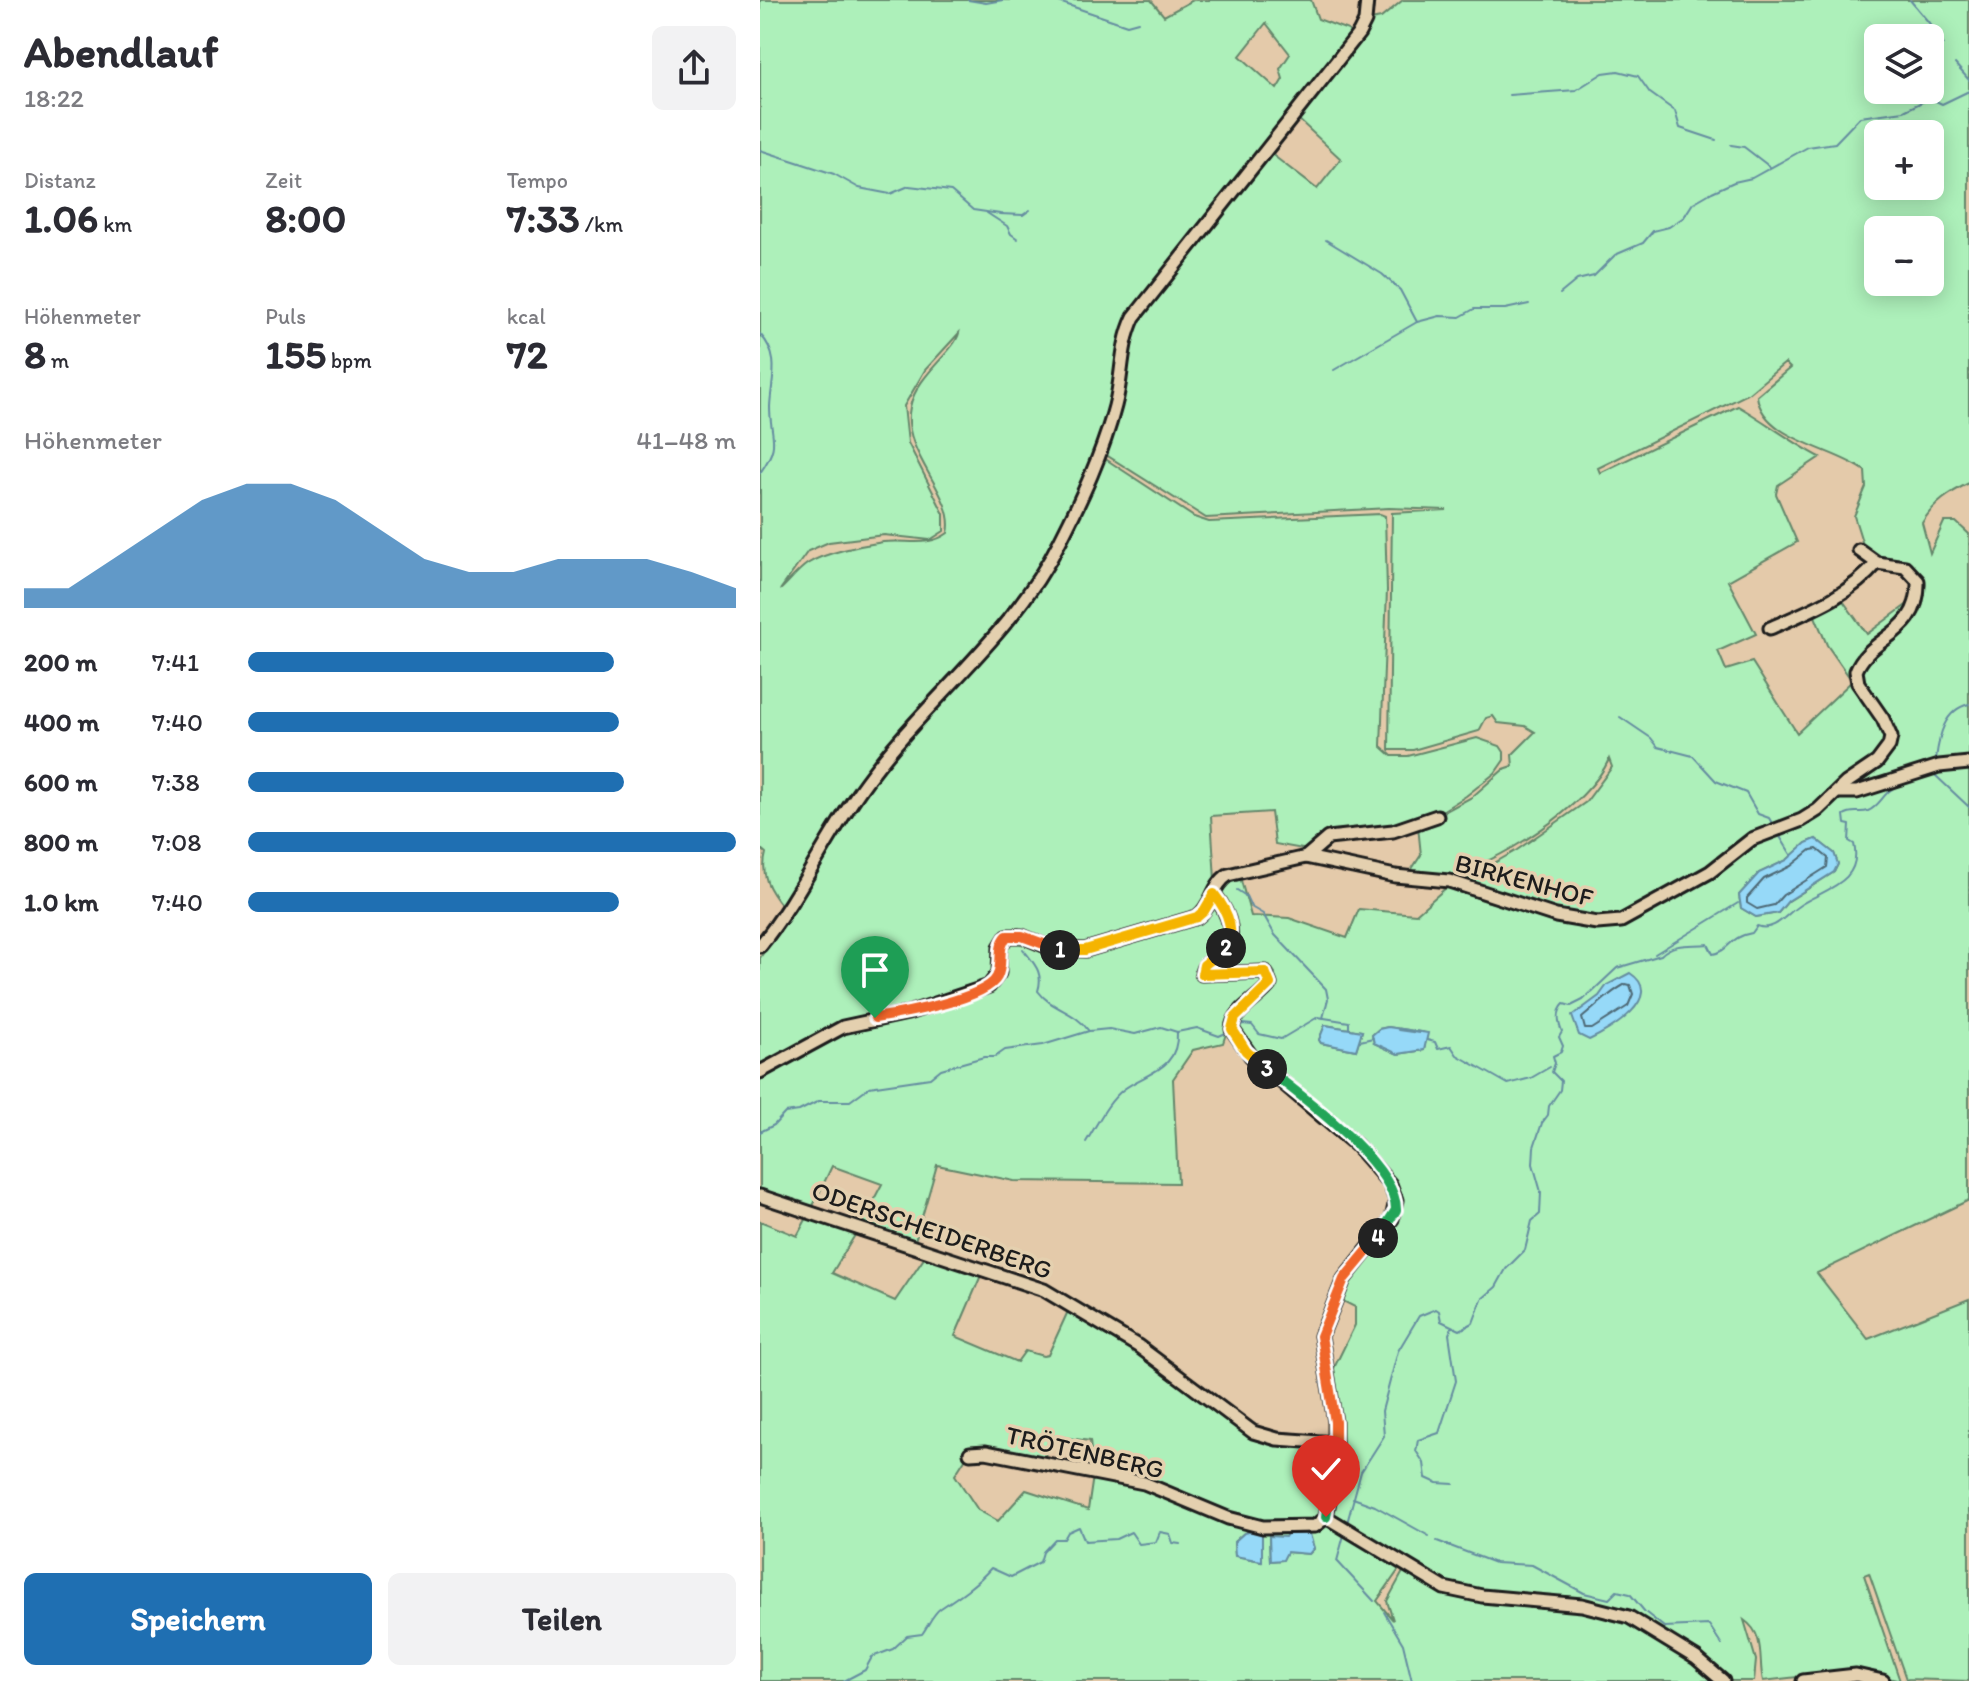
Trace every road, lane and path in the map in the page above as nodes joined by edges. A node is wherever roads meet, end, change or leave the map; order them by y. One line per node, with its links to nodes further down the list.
1 (1367, 0): 10 (street)
2 (1859, 550): 3 (street)
3 (1877, 563): 4 (street); 6 (street, BIRKENHOF)
4 (1770, 628)
5 (1969, 763): 6 (street)
6 (1840, 792): 8 (street, BIRKENHOF)
7 (1437, 816): 8 (street, BIRKENHOF)
8 (1306, 857): 9 (street, BIRKENHOF)
9 (1214, 894): 11 (street, BIRKENHOF); 13 (street)
10 (762, 940)
11 (760, 1072)
12 (760, 1196): 13 (street, ODERSCHEIDERBERG)
13 (1335, 1443): 15 (street)
14 (970, 1453): 15 (street, TRÖTENBERG)
15 (1326, 1517): 16 (street)
16 (1723, 1681)
17 (1803, 1681): 18 (street)
18 (1883, 1681)

